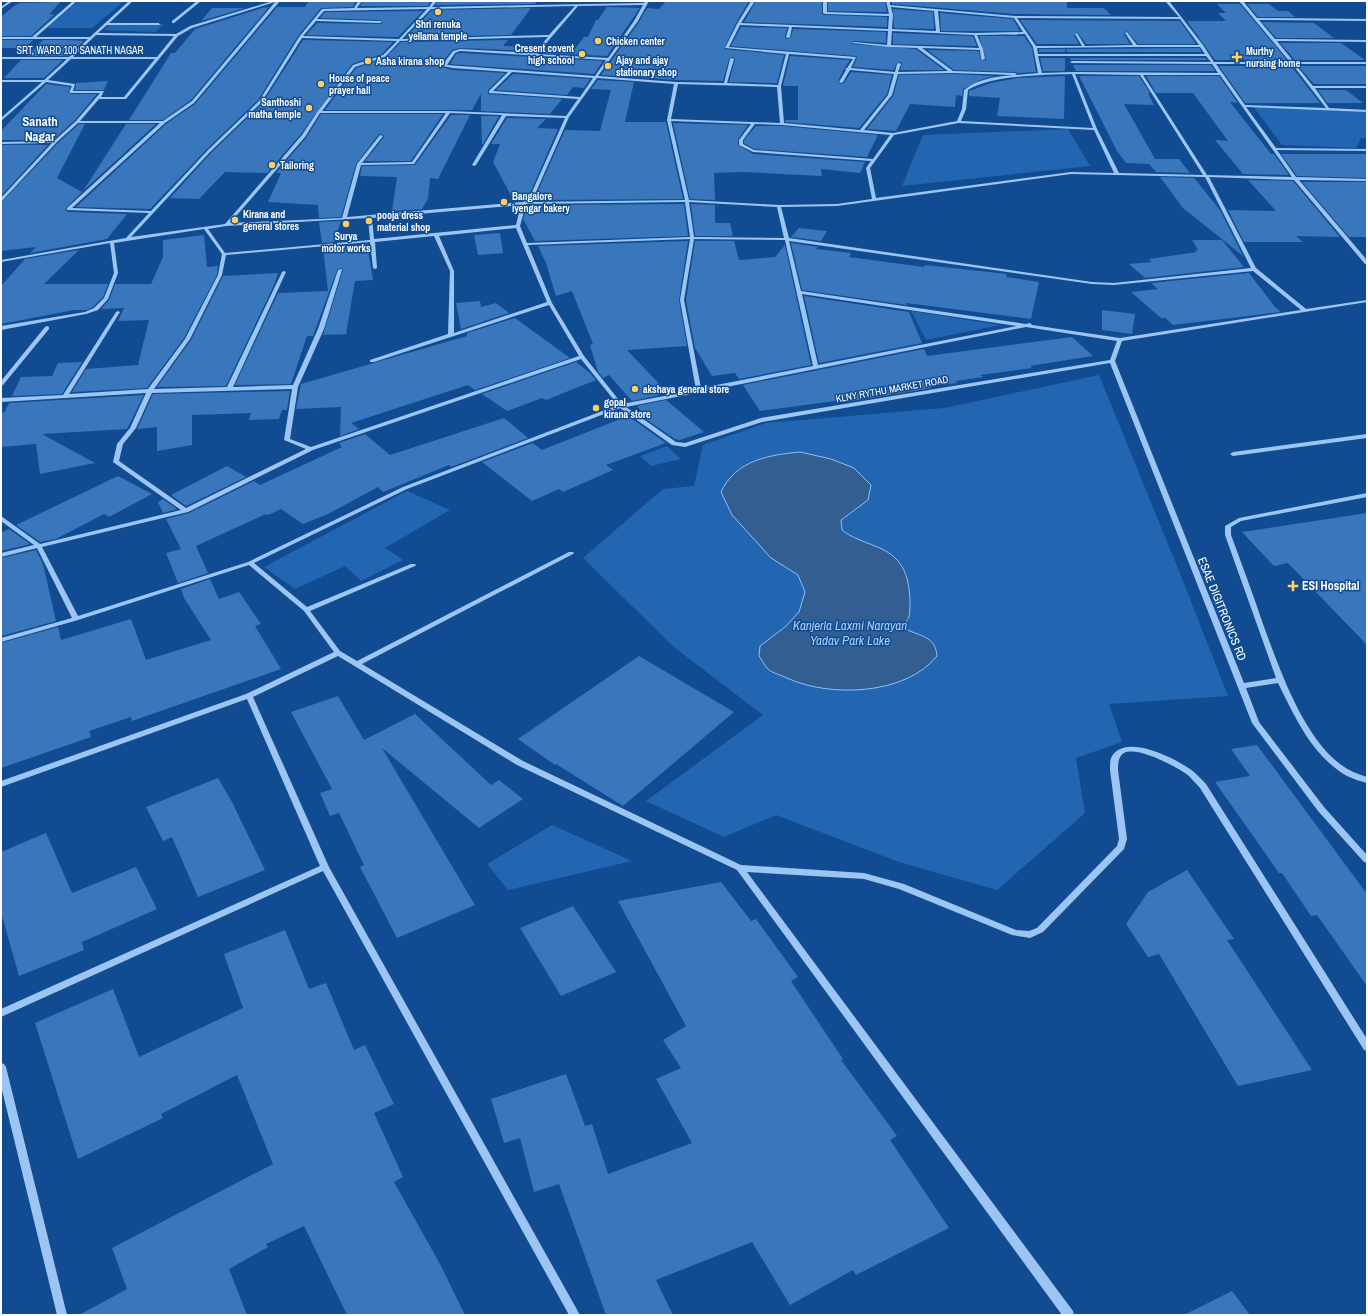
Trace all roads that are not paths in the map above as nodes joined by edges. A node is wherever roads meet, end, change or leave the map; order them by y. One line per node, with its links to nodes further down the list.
1 (10, 1): 21 (street)
2 (76, 1): 49 (street)
3 (131, 1): 33 (street)
4 (199, 1): 31 (street)
5 (277, 1): 44 (street); 106 (street)
6 (360, 1): 23 (street)
7 (435, 1): 22 (street)
8 (553, 1): 18 (street)
9 (753, 1): 35 (street)
10 (826, 1): 25 (street)
11 (888, 1): 20 (street)
12 (1167, 1): 27 (street)
13 (1240, 1): 28 (street)
14 (1343, 1): 15 (street)
15 (1349, 1): 16 (street)
16 (1356, 1)
17 (646, 3): 19 (street); 69 (street)
18 (544, 5): 19 (street); 22 (street)
19 (577, 5): 45 (street)
20 (889, 6): 24 (street); 25 (street)
21 (1, 8)
22 (430, 8): 23 (street); 51 (street)
23 (356, 9): 29 (street)
24 (936, 10): 26 (street); 38 (street)
25 (891, 15): 37 (street)
26 (1015, 17): 27 (street); 39 (street)
27 (1181, 18): 56 (street)
28 (1255, 19): 30 (street); 52 (street)
29 (315, 20): 32 (street); 46 (street)
30 (1367, 20)
31 (173, 22)
32 (380, 22)
33 (106, 24): 34 (street); 40 (street)
34 (158, 24)
35 (739, 24): 36 (street); 62 (street)
36 (791, 26): 37 (street); 47 (street)
37 (891, 31): 38 (street); 55 (street)
38 (938, 32): 41 (street)
39 (1025, 33): 41 (street); 58 (street)
40 (94, 34): 44 (street); 50 (street)
41 (975, 34): 61 (street)
42 (1078, 34): 59 (street)
43 (1127, 34): 60 (street)
44 (177, 35): 68 (street)
45 (551, 36): 51 (street); 63 (street)
46 (301, 37): 51 (street); 130 (street)
47 (788, 37)
48 (1, 38): 49 (street)
49 (33, 38): 50 (street)
50 (89, 38): 67 (street)
51 (401, 40): 99 (street)
52 (1274, 40): 53 (street); 74 (street)
53 (1367, 40)
54 (854, 43): 55 (street)
55 (889, 46): 57 (street)
56 (1202, 46): 60 (street); 65 (street)
57 (918, 47): 61 (street); 79 (street)
58 (1035, 47): 59 (street); 64 (street)
59 (1084, 47): 60 (street)
60 (1136, 47)
61 (981, 49): 71 (street)
62 (788, 52): 77 (street); 91 (street)
63 (535, 54): 69 (street); 78 (street)
64 (1036, 55): 65 (street); 82 (street)
65 (1206, 55): 73 (street)
66 (1, 58): 67 (street, SRT, WARD 100 SANATH NAGAR)
67 (68, 58): 68 (street, SRT, WARD 100 SANATH NAGAR); 87 (street)
68 (158, 58): 94 (street)
69 (608, 59): 85 (street)
70 (732, 59): 90 (street)
71 (983, 59)
72 (1072, 62): 73 (street)
73 (1213, 63): 74 (street); 84 (street)
74 (1292, 63): 75 (street); 92 (street)
75 (1367, 63)
76 (898, 64): 80 (street)
77 (847, 69): 80 (street); 88 (street)
78 (511, 71): 85 (street); 95 (street)
79 (952, 72): 80 (street); 82 (street)
80 (896, 73): 111 (street)
81 (1073, 73): 82 (street); 83 (street); 110 (street)
82 (1040, 74): 107 (street)
83 (1141, 74): 84 (street); 122 (street)
84 (1220, 74): 96 (street)
85 (594, 76): 89 (street); 95 (street)
86 (1, 81): 87 (street)
87 (45, 81): 94 (street); 103 (street)
88 (841, 82)
89 (676, 83): 90 (street); 104 (street)
90 (725, 85): 91 (street)
91 (779, 86): 109 (street)
92 (1312, 87): 93 (street); 97 (street)
93 (1367, 87)
94 (99, 98): 105 (street)
95 (580, 98): 102 (street)
96 (1243, 106): 97 (street); 116 (street)
97 (1328, 110): 98 (street)
98 (1367, 111)
99 (319, 112): 100 (street); 133 (street)
100 (449, 112): 101 (street); 119 (street)
101 (504, 115): 102 (street); 120 (street)
102 (567, 117): 128 (street)
103 (2, 118)
104 (669, 120): 108 (street); 127 (street)
105 (77, 122): 106 (street); 114 (street)
106 (164, 122): 130 (street)
107 (959, 122): 110 (street); 112 (street)
108 (754, 123): 109 (street); 118 (street)
109 (782, 124): 111 (street)
110 (1095, 129): 121 (street)
111 (862, 130): 112 (street)
112 (893, 134): 118 (street)
113 (381, 136): 119 (street)
114 (55, 142): 115 (street); 126 (street)
115 (1, 143)
116 (1274, 149): 117 (street); 123 (street)
117 (1367, 150)
118 (873, 160): 125 (street)
119 (359, 164): 132 (street)
120 (474, 165)
121 (1116, 174): 122 (street); 125 (street)
122 (1206, 176): 123 (street); 147 (street)
123 (1295, 178): 124 (street); 145 (street)
124 (1367, 180)
125 (874, 198): 129 (street)
126 (1, 201)
127 (687, 201): 128 (street); 129 (street); 137 (street)
128 (524, 203): 131 (street); 134 (street)
129 (779, 206): 139 (street)
130 (152, 212): 138 (street)
131 (370, 216): 132 (street); 140 (street)
132 (344, 219): 133 (street)
133 (226, 225): 135 (street)
134 (518, 226): 136 (street); 142 (street)
135 (205, 228): 138 (street); 143 (street)
136 (436, 235): 140 (street); 158 (street)
137 (692, 238): 139 (street); 142 (street); 168 (street)
138 (127, 239): 141 (street)
139 (787, 239): 147 (street); 150 (street)
140 (373, 241): 143 (street); 146 (street)
141 (112, 242): 144 (street); 156 (street)
142 (525, 244): 152 (street)
143 (224, 254): 167 (street)
144 (1, 261)
145 (1367, 263)
146 (375, 268)
147 (1254, 269): 153 (street)
148 (340, 270): 165 (street)
149 (284, 272): 166 (street)
150 (799, 292): 155 (street); 163 (street)
151 (1367, 300): 153 (street)
152 (550, 302): 158 (street); 160 (street)
153 (1304, 310): 159 (street)
154 (118, 312): 169 (street)
155 (1030, 325): 159 (street); 163 (street)
156 (1, 328)
157 (47, 328): 164 (street)
158 (451, 336): 161 (street)
159 (1120, 340): 162 (street)
160 (582, 357): 171 (street); 173 (street)
161 (372, 361)
162 (1112, 361): 171 (street, KLNY RYTHU MARKET ROAD); 189 (street, ESAE DIGITRONICS RD)
163 (816, 368): 168 (street)
164 (1, 384)
165 (295, 387): 166 (street); 173 (street)
166 (229, 389): 167 (street)
167 (150, 391): 169 (street); 176 (street)
168 (700, 391): 171 (street)
169 (65, 396): 170 (street)
170 (1, 400)
171 (621, 406): 181 (street)
172 (1367, 436): 174 (street)
173 (311, 448): 176 (street)
174 (1233, 454)
175 (1367, 495): 188 (street)
176 (186, 511): 178 (street)
177 (1, 518): 178 (street)
178 (38, 545): 180 (street); 184 (street)
179 (571, 553): 187 (street)
180 (1, 555)
181 (250, 563): 183 (street); 184 (street)
182 (413, 565): 183 (street)
183 (306, 610): 186 (street)
184 (76, 619): 185 (street)
185 (1, 640)
186 (338, 653): 187 (street); 190 (street)
187 (357, 664): 195 (street)
188 (1280, 680): 189 (street); 191 (street)
189 (1241, 686): 193 (street, ESAE DIGITRONICS RD)
190 (249, 696): 192 (street); 194 (street)
191 (1367, 780)
192 (1, 784)
193 (1367, 860)
194 (325, 868): 196 (street); 200 (street)
195 (740, 868): 197 (street); 201 (street)
196 (1, 1013)
197 (1367, 1047)
198 (1, 1067): 199 (street)
199 (62, 1315)
200 (575, 1315)
201 (1069, 1315)

